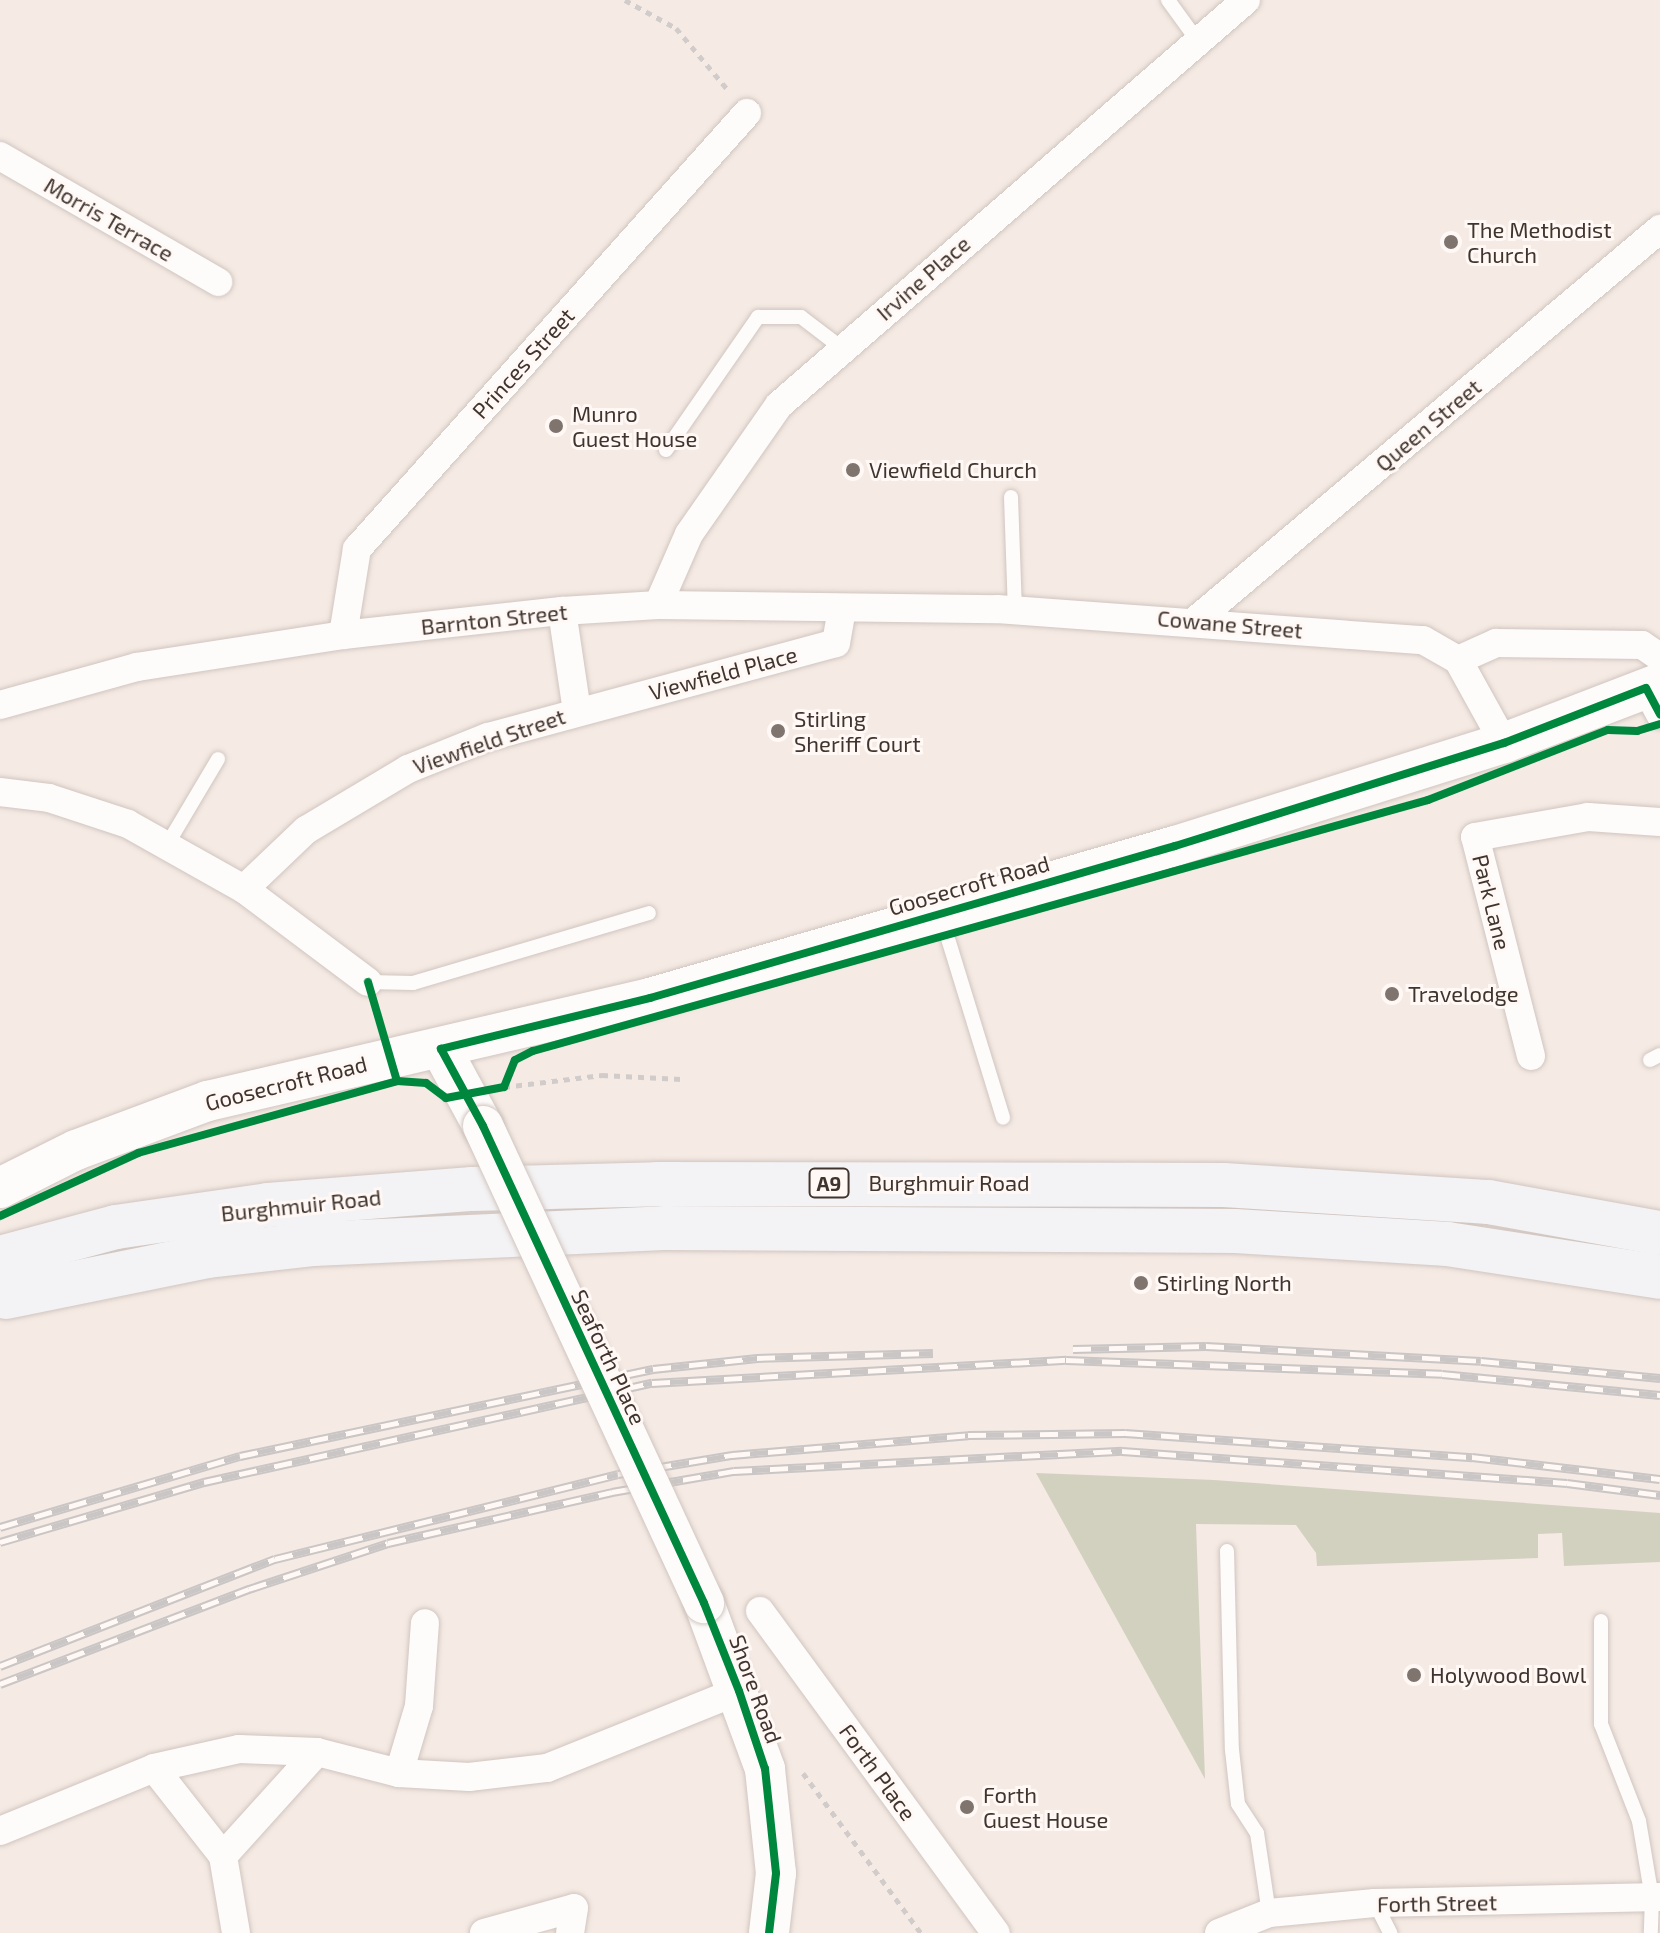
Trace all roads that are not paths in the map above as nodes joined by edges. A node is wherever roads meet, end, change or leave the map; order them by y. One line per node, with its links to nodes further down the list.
1 (1168, 0): 3 (lane)
2 (1246, 0): 3 (street, Irvine Place)
3 (1197, 40): 8 (street, Irvine Place)
4 (747, 113): 16 (street, Princes Street)
5 (0, 156): 7 (street, Morris Terrace)
6 (1660, 229): 15 (street, Queen Street)
7 (218, 282)
8 (843, 349): 9 (lane); 11 (street, Irvine Place)
9 (666, 450)
10 (1011, 497): 13 (lane)
11 (658, 605): 12 (street, Barnton Street); 14 (street, Barnton Street)
12 (842, 609): 13 (street, Barnton Street); 20 (street, Viewfield Place)
13 (1006, 609): 15 (street, Cowane Street)
14 (562, 611): 16 (street, Barnton Street); 20 (street, Viewfield Street)
15 (1196, 620): 17 (street, Cowane Street)
16 (343, 635): 19 (street, Barnton Street)
17 (1458, 660): 18 (street); 21 (street)
18 (1656, 686): 21 (main road)
19 (0, 705)
20 (577, 711): 26 (street, Viewfield Street)
21 (1504, 743): 27 (main road, Goosecroft Road)
22 (218, 759): 25 (lane)
23 (0, 792): 25 (street)
24 (1660, 822): 31 (street, Park Lane)
25 (167, 845): 26 (street)
26 (244, 889): 29 (street)
27 (940, 912): 30 (main road, Goosecroft Road); 32 (lane)
28 (649, 913): 29 (lane)
29 (368, 982)
30 (441, 1049): 33 (main road, Goosecroft Road); 38 (main road, Seaforth Place, bridge)
31 (1531, 1056)
32 (1003, 1118)
33 (0, 1188)
34 (1660, 1233): 35 (main road, Burghmuir Road / A9)
35 (3, 1277): 36 (main road, Burghmuir Road / A9)
36 (1660, 1277)
37 (1227, 1551): 50 (lane)
38 (704, 1603): 42 (main road, Shore Road)
39 (760, 1611): 55 (street, Forth Place)
40 (1601, 1621): 48 (lane)
41 (425, 1623): 45 (street)
42 (739, 1691): 45 (street); 54 (main road, Shore Road)
43 (317, 1752): 44 (street); 45 (street); 47 (street)
44 (154, 1768): 46 (street); 47 (street)
45 (399, 1773)
46 (0, 1831)
47 (223, 1856): 52 (street)
48 (1656, 1898): 49 (street, Forth Street); 58 (lane)
49 (1375, 1903): 50 (street, Forth Street); 57 (lane)
50 (1269, 1913): 56 (street, Forth Street)
51 (572, 1920): 53 (street)
52 (236, 1933)
53 (484, 1933)
54 (769, 1933)
55 (996, 1933)
56 (1219, 1933)
57 (1390, 1933)
58 (1651, 1933)

